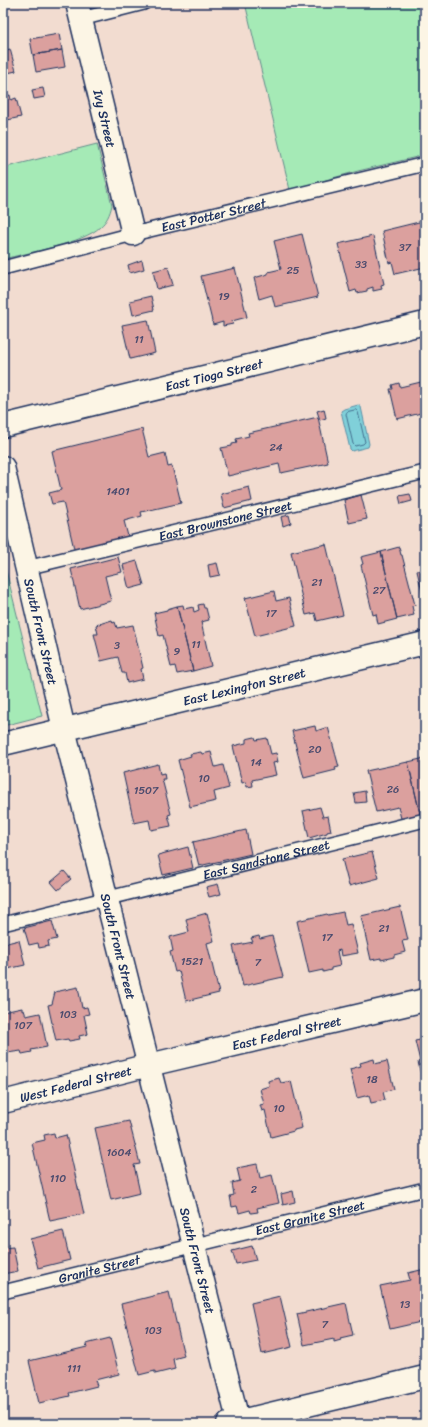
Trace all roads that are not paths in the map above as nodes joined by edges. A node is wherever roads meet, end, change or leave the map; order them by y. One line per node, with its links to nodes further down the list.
1 (144, 3): 2 (lane)
2 (79, 11): 4 (street, Ivy Street)
3 (425, 164): 4 (lane, East Potter Street)
4 (133, 234): 5 (lane, East Potter Street)
5 (3, 268)
6 (425, 323): 7 (street, East Tioga Street)
7 (3, 426)
8 (3, 468): 10 (street, South Front Street)
9 (425, 472): 10 (lane, East Brownstone Street)
10 (26, 568): 12 (street, South Front Street)
11 (425, 643): 12 (street, East Lexington Street)
12 (64, 729): 13 (street, East Lexington Street); 15 (street, South Front Street)
13 (3, 744)
14 (425, 820): 15 (lane, East Sandstone Street)
15 (107, 898): 16 (lane, East Sandstone Street); 18 (street, South Front Street)
16 (3, 924)
17 (425, 1000): 18 (street, East Federal Street)
18 (149, 1065): 19 (street, West Federal Street); 21 (street, South Front Street)
19 (3, 1102)
20 (425, 1189): 21 (lane, East Granite Street)
21 (194, 1245): 22 (lane, Granite Street); 24 (street, South Front Street)
22 (3, 1292)
23 (425, 1377): 24 (street)
24 (235, 1423)

